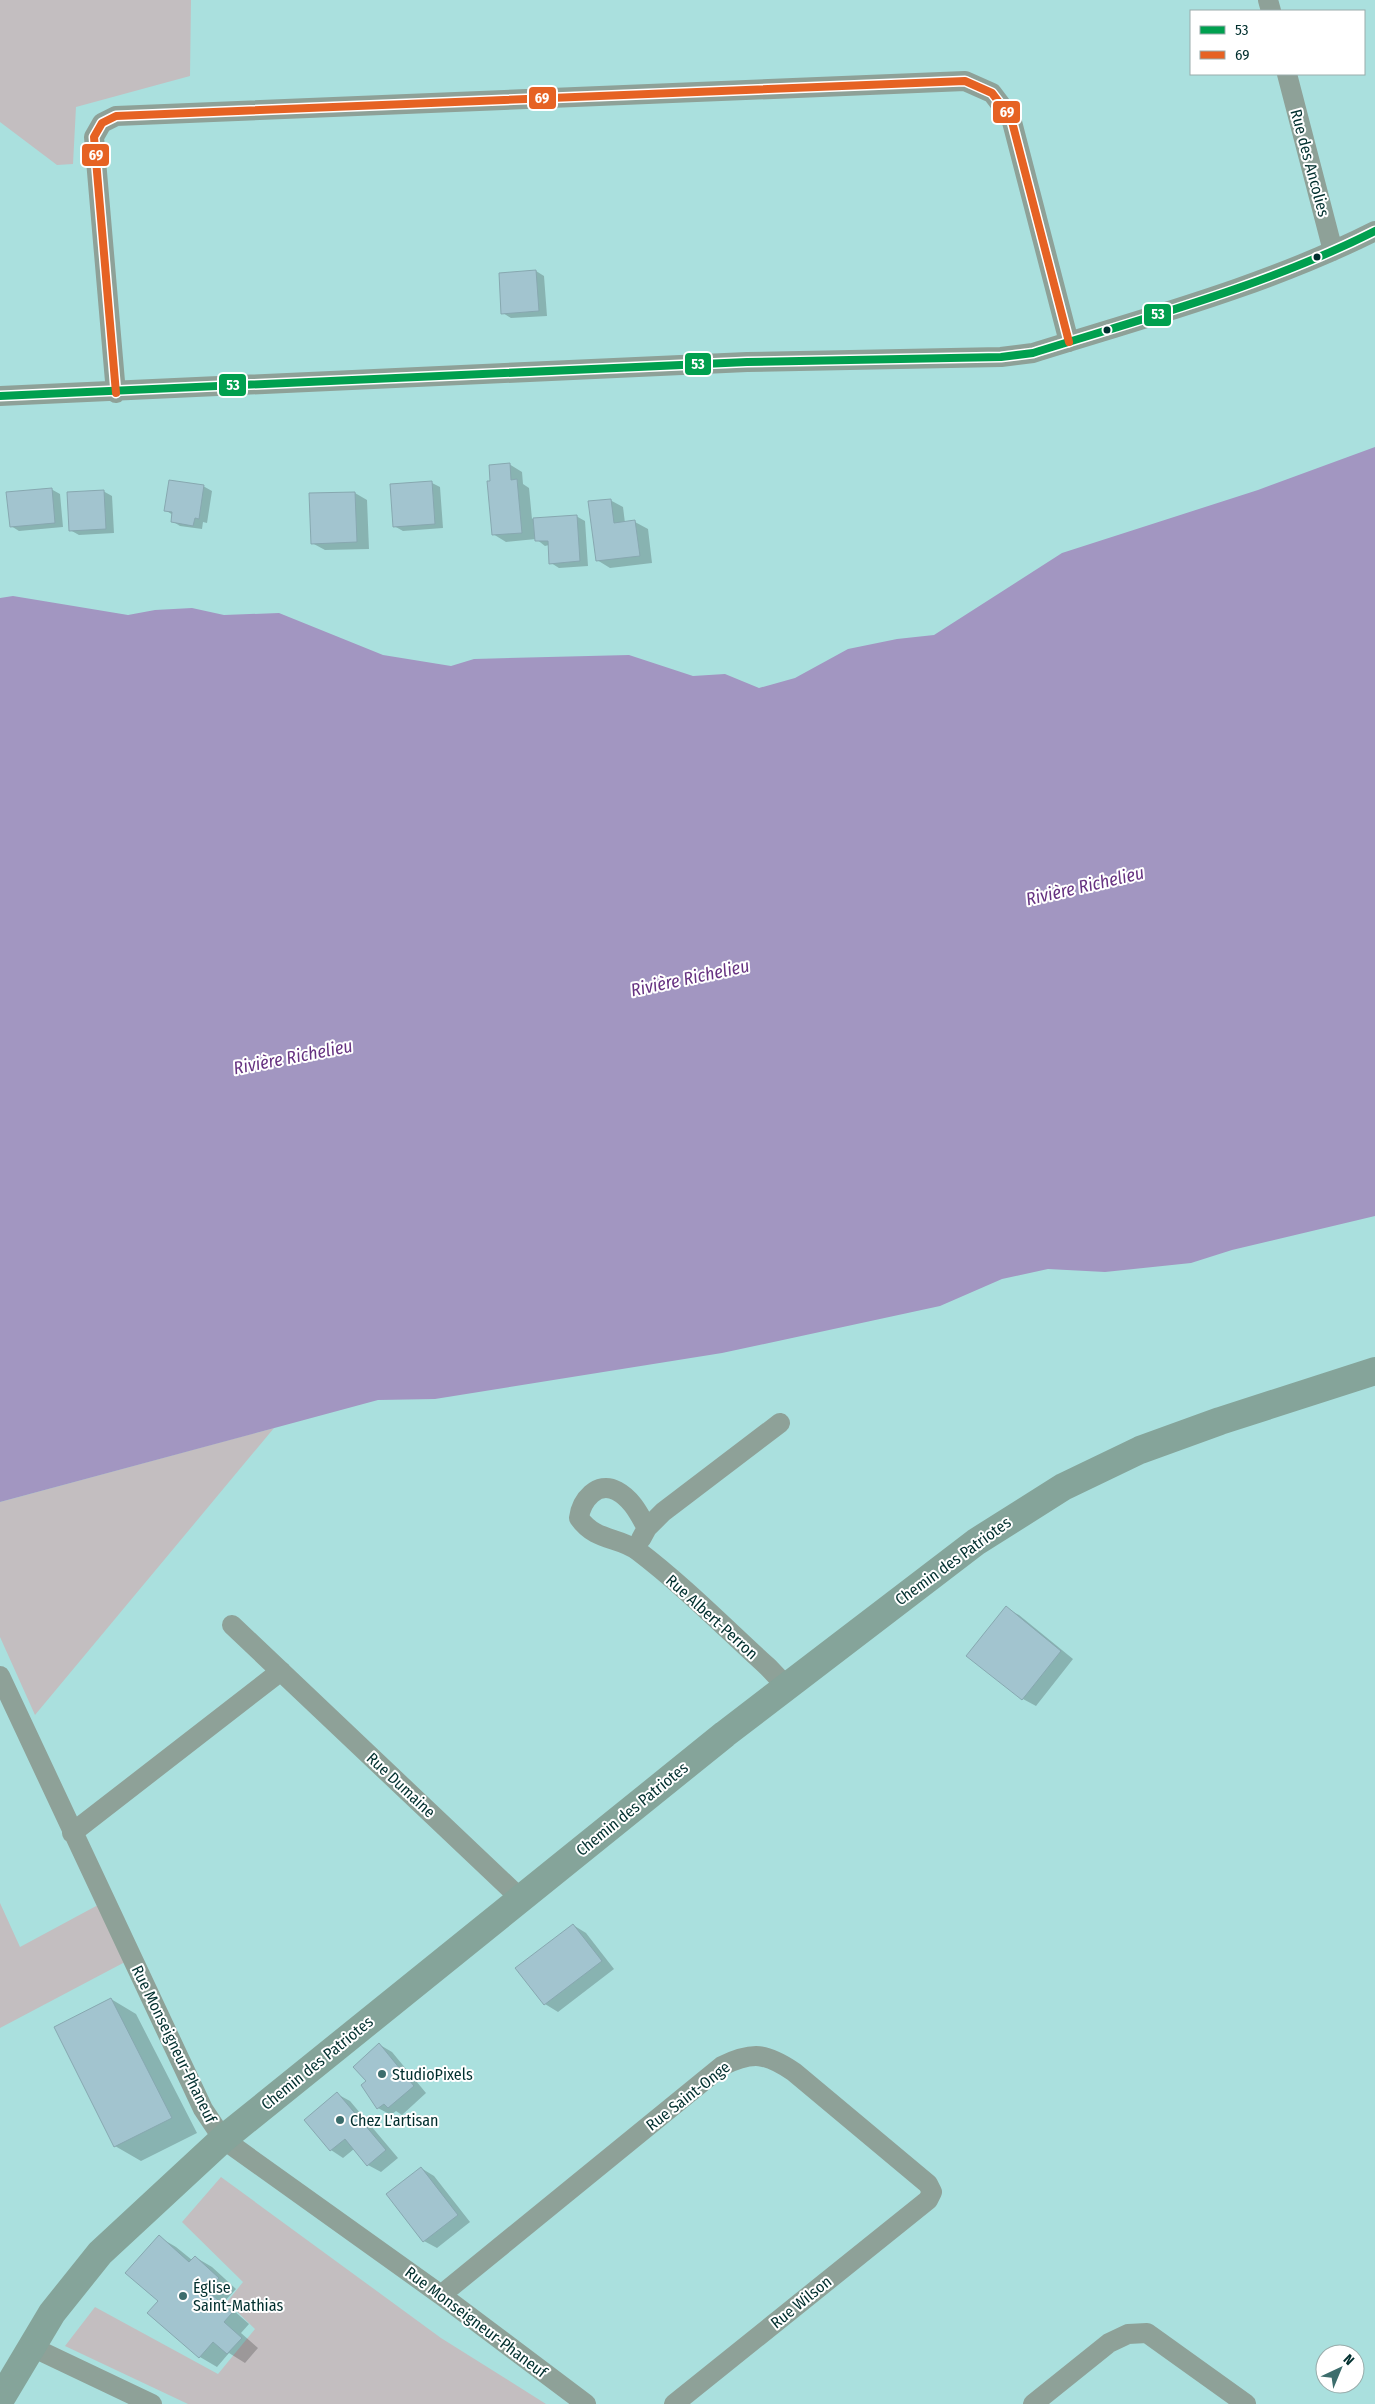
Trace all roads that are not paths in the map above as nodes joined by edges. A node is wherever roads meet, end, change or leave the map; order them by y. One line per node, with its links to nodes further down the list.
1 (1287, 75): 3 (street, Rue des Ancolies)
2 (1375, 230): 3 (street)
3 (1333, 251): 4 (street)
4 (1069, 342): 5 (street); 5 (street)
5 (116, 392): 6 (street)
6 (0, 396)
7 (1375, 1371): 14 (main road, Chemin des Patriotes)
8 (780, 1422): 9 (street)
9 (646, 1528): 10 (street); 10 (street, Rue Albert-Perron)
10 (636, 1549): 14 (street, Rue Albert-Perron)
11 (232, 1624): 12 (street, Rue Dumaine)
12 (281, 1671): 15 (street); 16 (street, Rue Dumaine)
13 (0, 1676): 15 (street, Rue Monseigneur-Phaneuf)
14 (787, 1687): 16 (main road, Chemin des Patriotes)
15 (72, 1833): 17 (street, Rue Monseigneur-Phaneuf)
16 (520, 1898): 17 (main road, Chemin des Patriotes)
17 (223, 2139): 19 (street, Rue Monseigneur-Phaneuf); 20 (main road, Chemin des Patriotes)
18 (928, 2200): 19 (street, Rue Saint-Onge); 24 (street, Rue Wilson)
19 (441, 2295): 23 (street, Rue Monseigneur-Phaneuf)
20 (32, 2347): 21 (main road, Chemin des Patriotes); 22 (street)
21 (0, 2400)
22 (152, 2404)
23 (586, 2404)
24 (674, 2404)
25 (1034, 2404): 26 (street)
26 (1246, 2404)

